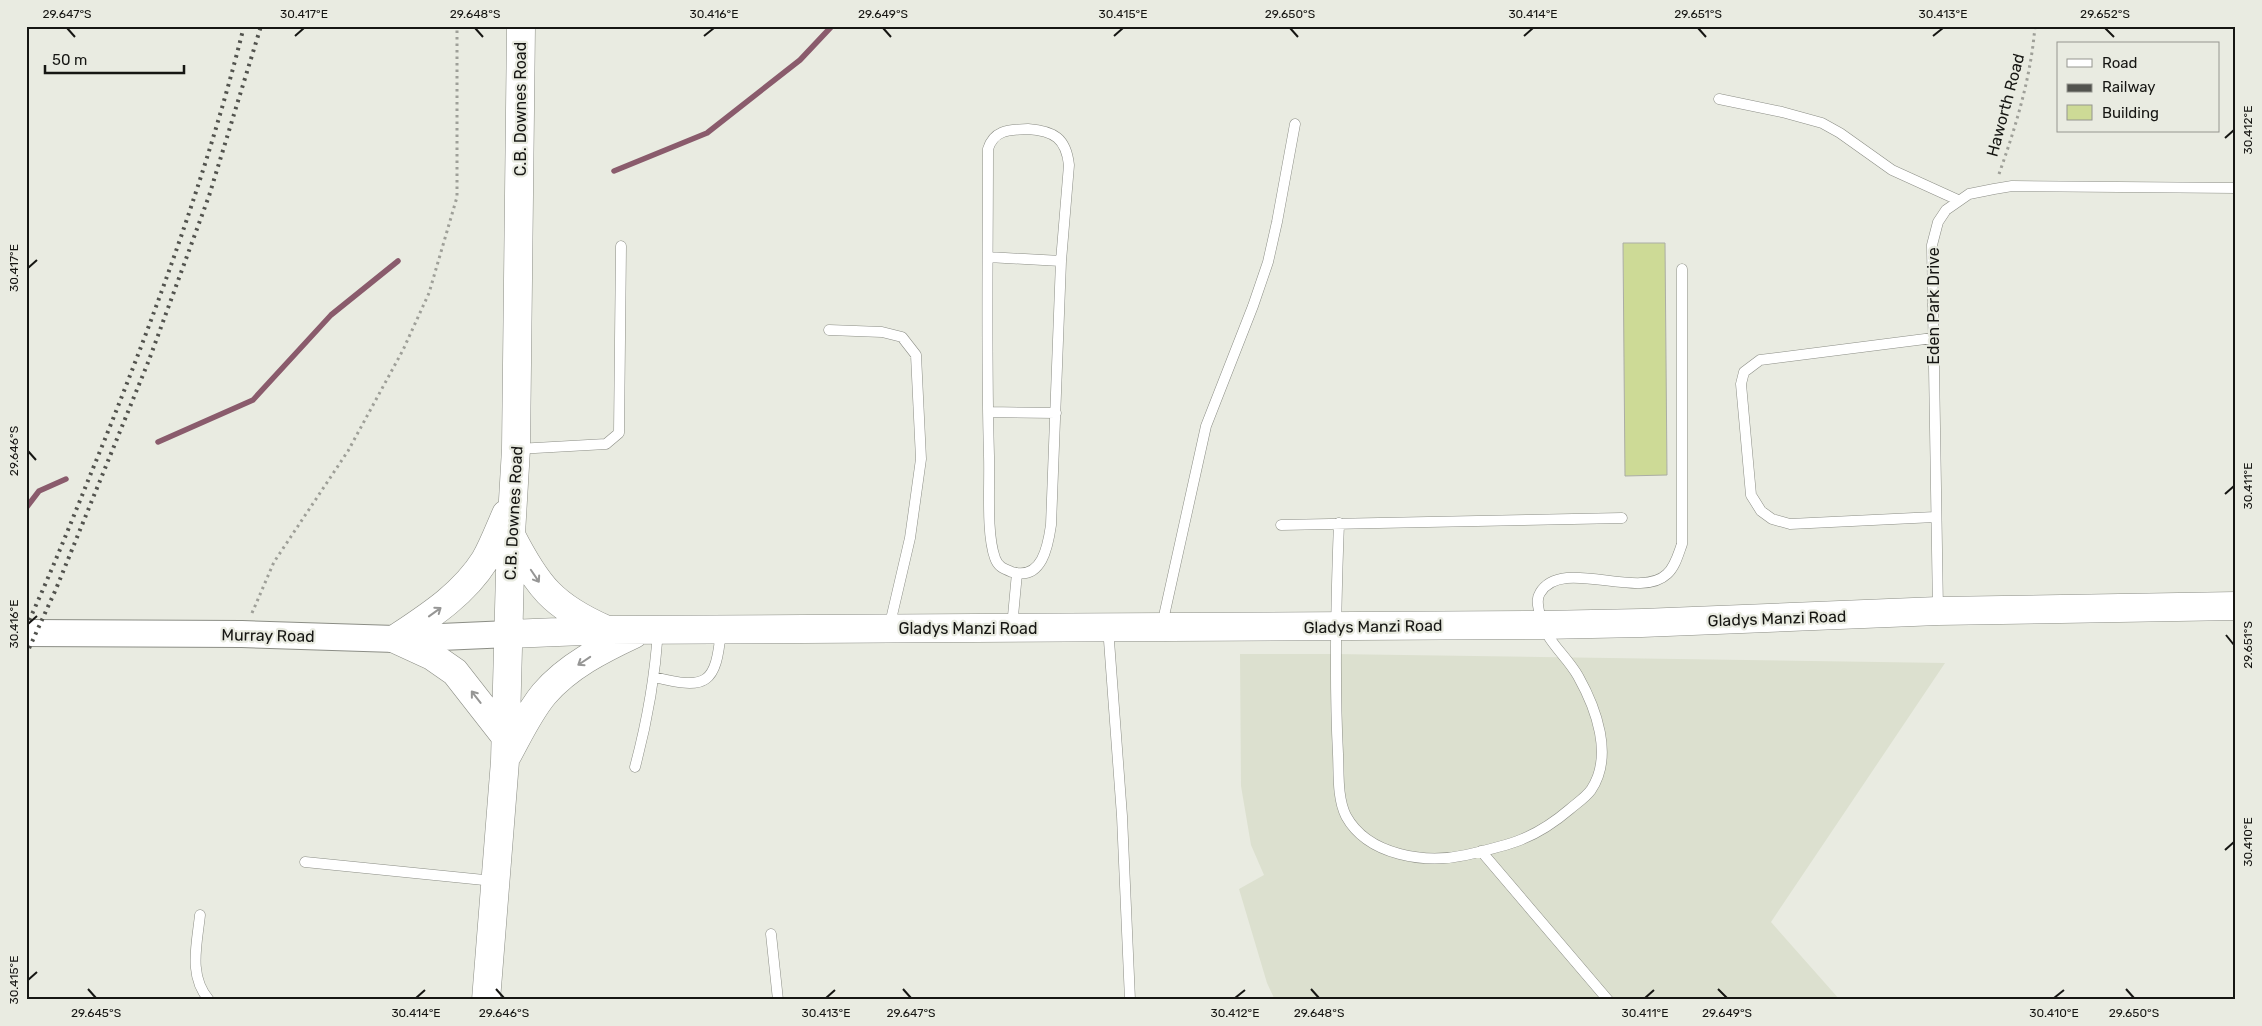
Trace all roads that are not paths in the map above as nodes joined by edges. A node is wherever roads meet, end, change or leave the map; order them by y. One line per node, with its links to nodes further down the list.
1 (521, 26): 14 (main road, C.B. Downes Road)
2 (1719, 99): 5 (lane)
3 (1295, 124): 26 (lane)
4 (2236, 188): 5 (lane, Eden Park Drive)
5 (1958, 200): 11 (lane, Eden Park Drive)
6 (621, 246): 14 (lane)
7 (988, 257): 8 (lane); 8 (lane); 12 (lane)
8 (1061, 261): 13 (lane)
9 (1682, 269): 24 (lane)
10 (829, 330): 29 (lane)
11 (1933, 338): 16 (lane, Eden Park Drive); 16 (lane)
12 (988, 412): 13 (lane); 21 (lane)
13 (1056, 413): 21 (lane)
14 (516, 449): 15 (main road, C.B. Downes Road)
15 (512, 499): 20 (main road, C.B. Downes Road); 35 (main road, one-way to 15)
16 (1935, 517): 23 (lane, Eden Park Drive)
17 (1622, 518): 18 (lane)
18 (1339, 523): 19 (lane); 27 (lane)
19 (1281, 525)
20 (511, 534): 30 (main road, one-way to 30); 34 (main road, C.B. Downes Road)
21 (1017, 573): 28 (lane)
22 (2236, 606): 23 (main road, Gladys Manzi Road)
23 (1938, 611): 24 (main road, Gladys Manzi Road)
24 (1542, 625): 27 (main road, Gladys Manzi Road); 39 (lane)
25 (1108, 626): 26 (main road, Gladys Manzi Road); 28 (main road, Gladys Manzi Road); 47 (lane)
26 (1162, 626): 27 (main road, Gladys Manzi Road)
27 (1335, 626): 39 (lane)
28 (1012, 628): 29 (main road, Gladys Manzi Road)
29 (889, 629): 32 (main road, Gladys Manzi Road)
30 (608, 630): 31 (main road, Gladys Manzi Road); 34 (main road, Gladys Manzi Road)
31 (650, 630): 32 (main road, Gladys Manzi Road); 36 (lane); 37 (main road, one-way to 37)
32 (721, 630): 36 (lane)
33 (26, 633): 35 (street, Murray Road)
34 (509, 634): 35 (street, Murray Road); 37 (main road, C.B. Downes Road)
35 (395, 638): 37 (main road, one-way to 35)
36 (654, 677): 38 (lane)
37 (505, 748): 41 (main road, C.B. Downes Road)
38 (635, 767)
39 (1481, 851): 48 (lane)
40 (305, 862): 41 (lane)
41 (494, 881): 45 (main road, C.B. Downes Road)
42 (200, 915): 44 (lane)
43 (771, 934): 46 (lane)
44 (208, 1000)
45 (486, 1000)
46 (778, 1000)
47 (1130, 1000)
48 (1608, 1000)

